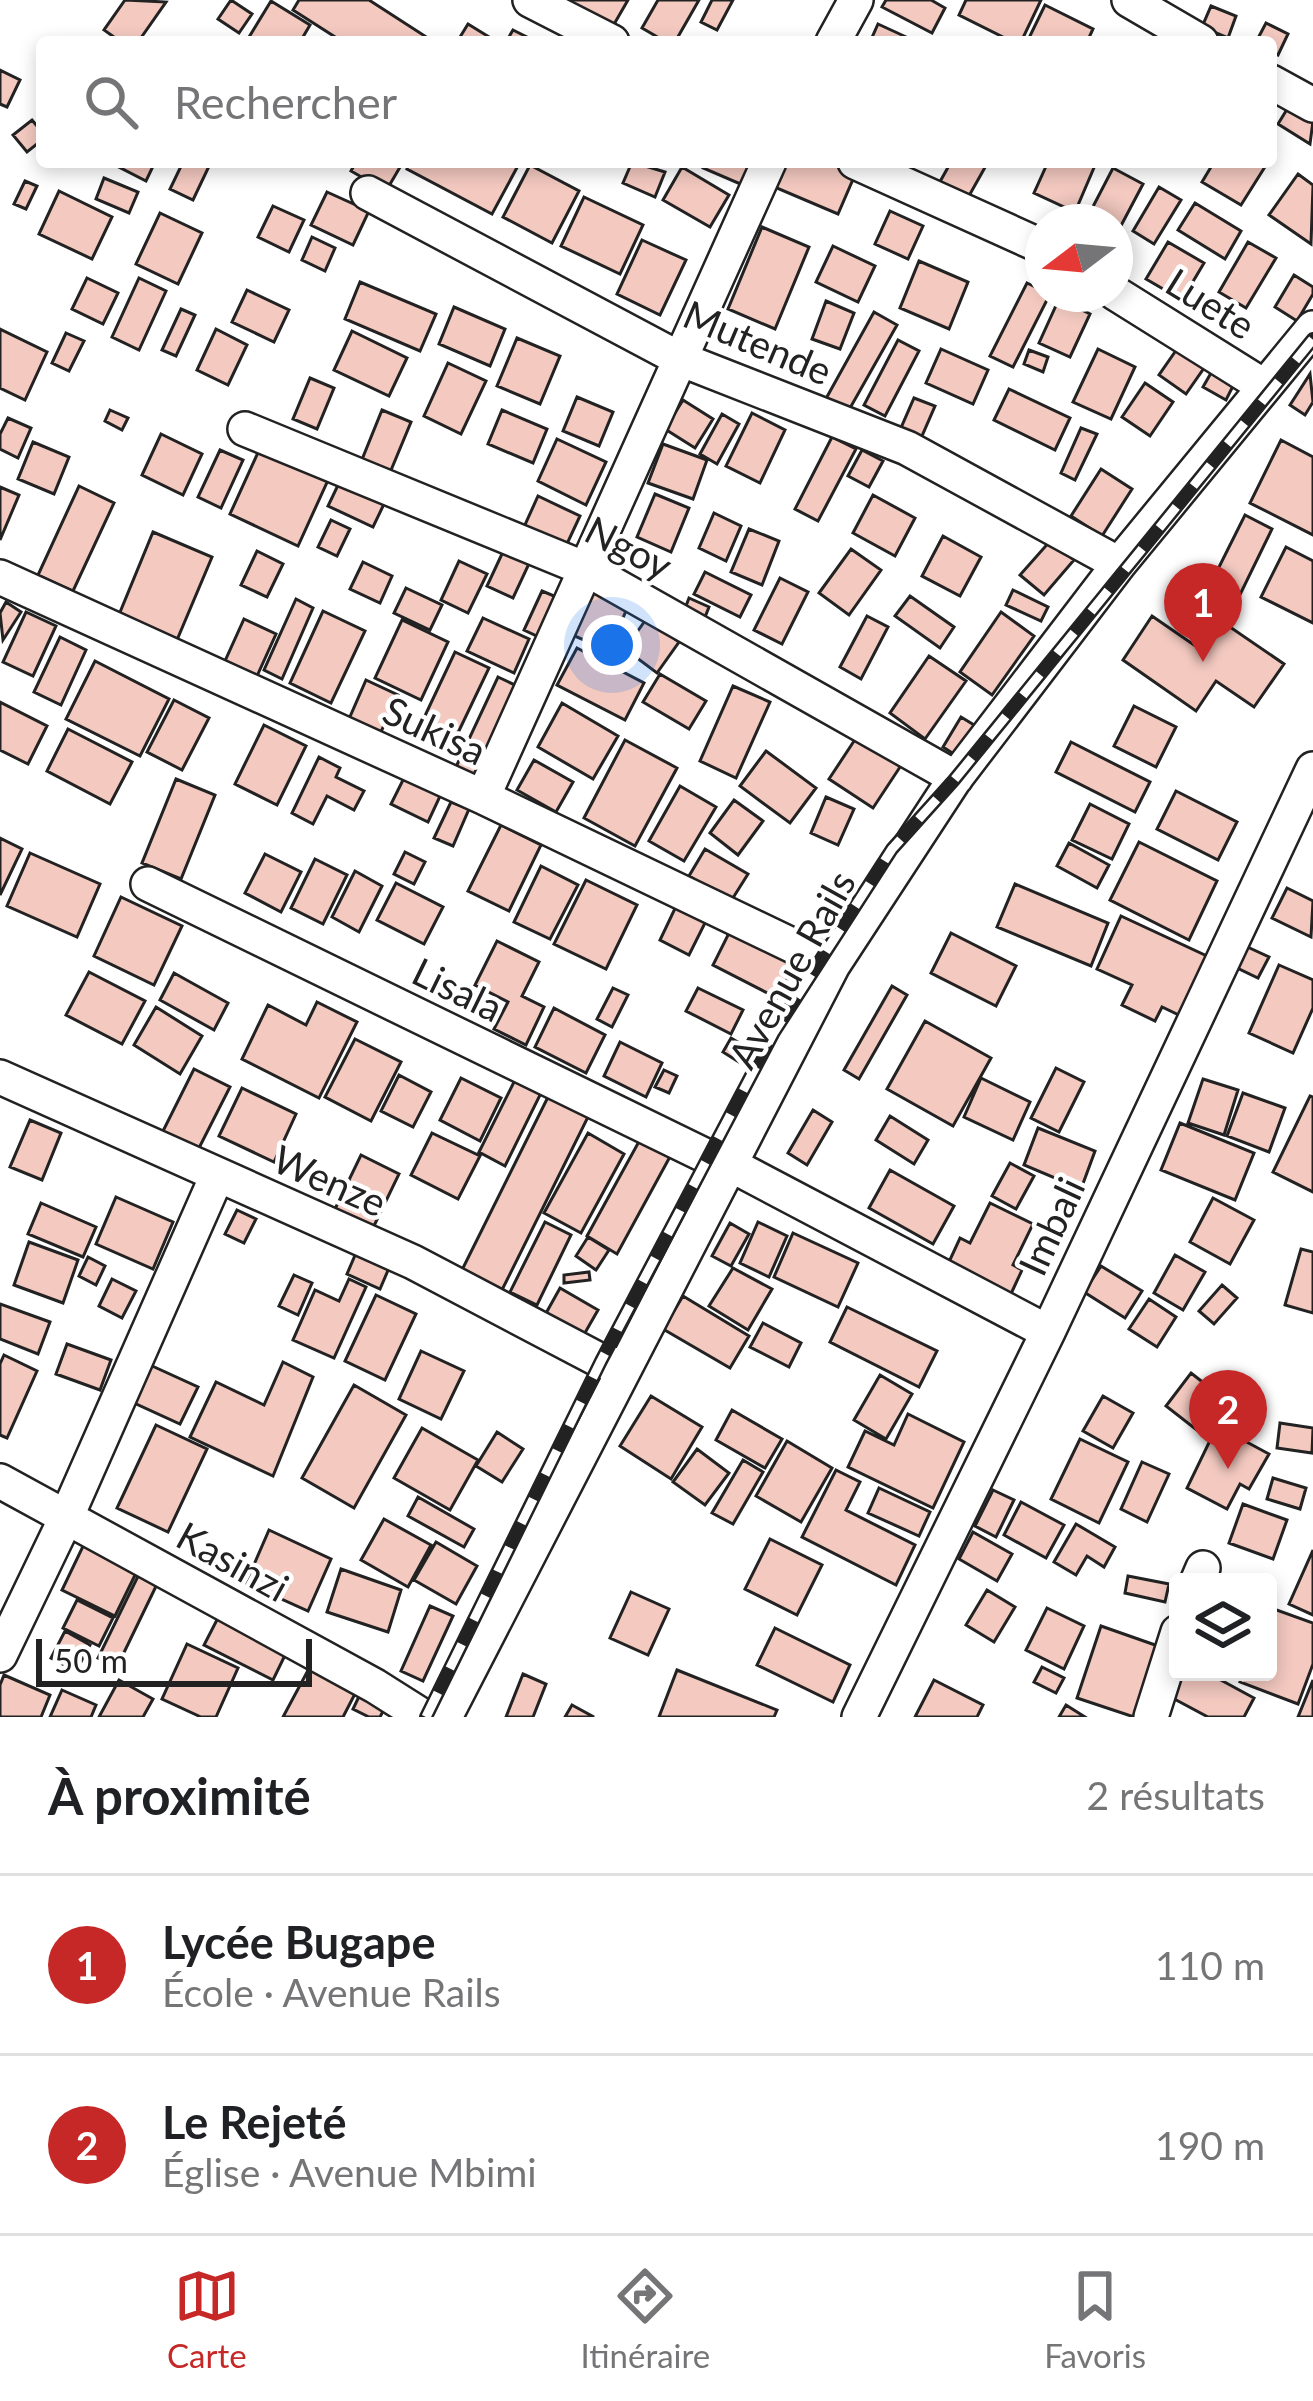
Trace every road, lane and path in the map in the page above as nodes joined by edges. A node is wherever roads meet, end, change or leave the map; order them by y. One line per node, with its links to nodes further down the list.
1 (530, 0): 4 (street)
2 (856, 0): 5 (street)
3 (1129, 0): 6 (street)
4 (600, 36)
5 (835, 36)
6 (1192, 36)
7 (1277, 85): 8 (street)
8 (1313, 105)
9 (766, 168): 15 (street)
10 (868, 168): 12 (street)
11 (368, 193): 15 (street, Mutende)
12 (1025, 239)
13 (1133, 304): 16 (street, Luete)
14 (1313, 328): 16 (street, Avenue Rails)
15 (680, 358): 18 (street, Mutende); 19 (street)
16 (1262, 386): 18 (street, Avenue Rails)
17 (245, 429): 19 (street, Ngoy)
18 (1119, 564): 22 (street, Avenue Rails)
19 (588, 570): 22 (street, Ngoy); 23 (street)
20 (0, 577): 23 (street, Sukisa)
21 (1313, 769): 29 (street, Imbali)
22 (956, 778): 25 (street, Avenue Rails)
23 (482, 797): 25 (street, Sukisa)
24 (148, 884): 27 (street, Lisala)
25 (833, 965): 27 (street, Avenue Rails)
26 (0, 1077): 28 (street, Wenze)
27 (733, 1166): 29 (street, Lisala); 30 (street, Avenue Rails)
28 (218, 1177): 30 (street, Wenze); 32 (street)
29 (1048, 1332): 37 (street, Imbali)
30 (623, 1367): 36 (street, Avenue Rails)
31 (0, 1481): 32 (street, Kasinzi)
32 (66, 1518): 33 (street); 35 (street, Kasinzi)
33 (0, 1655)
34 (1169, 1660): 38 (street)
35 (424, 1717)
36 (445, 1717)
37 (860, 1717)
38 (1151, 1717)

